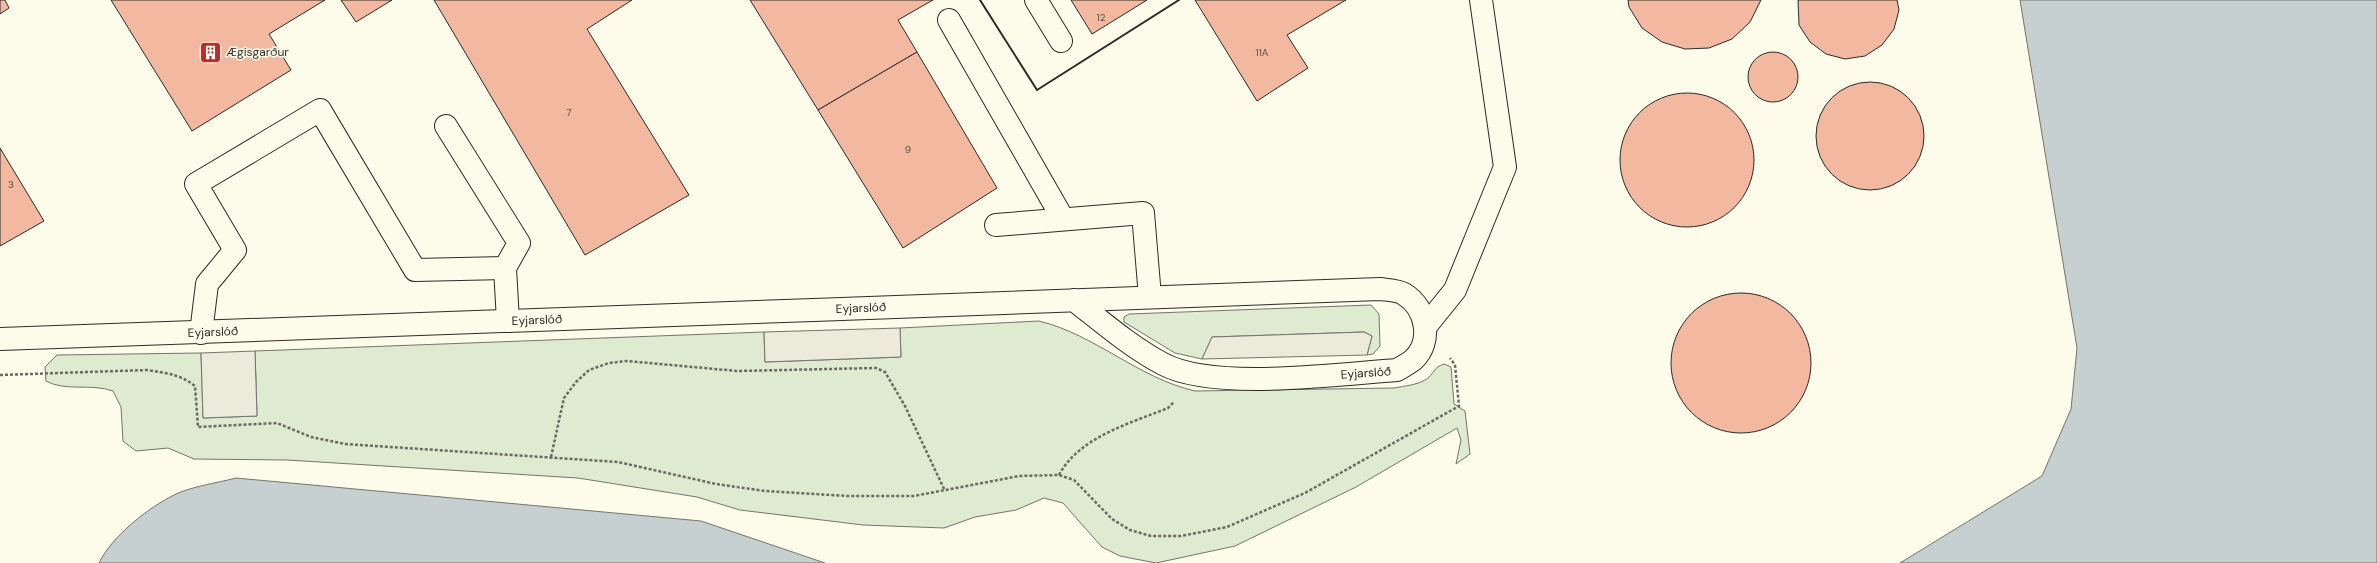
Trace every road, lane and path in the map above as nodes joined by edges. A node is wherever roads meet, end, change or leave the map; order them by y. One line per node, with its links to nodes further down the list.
1 (1036, 0): 4 (street)
2 (1481, 0): 12 (street)
3 (949, 20): 6 (street)
4 (1061, 41)
5 (446, 126): 8 (street)
6 (1063, 219): 7 (street); 9 (street)
7 (996, 225)
8 (506, 268): 11 (street); 13 (street)
9 (1150, 297): 10 (street, Eyjarslóð); 12 (street, Eyjarslóð)
10 (1074, 300): 11 (street, Eyjarslóð); 16 (street, Eyjarslóð)
11 (508, 321): 13 (street, Eyjarslóð)
12 (1426, 326): 16 (street, Eyjarslóð); 18 (path)
13 (201, 333): 14 (street, Eyjarslóð)
14 (0, 339)
15 (0, 375): 17 (path)
16 (1192, 375): 18 (path)
17 (551, 457): 19 (path); 19 (path)
18 (1059, 475): 19 (path)
19 (945, 491)

